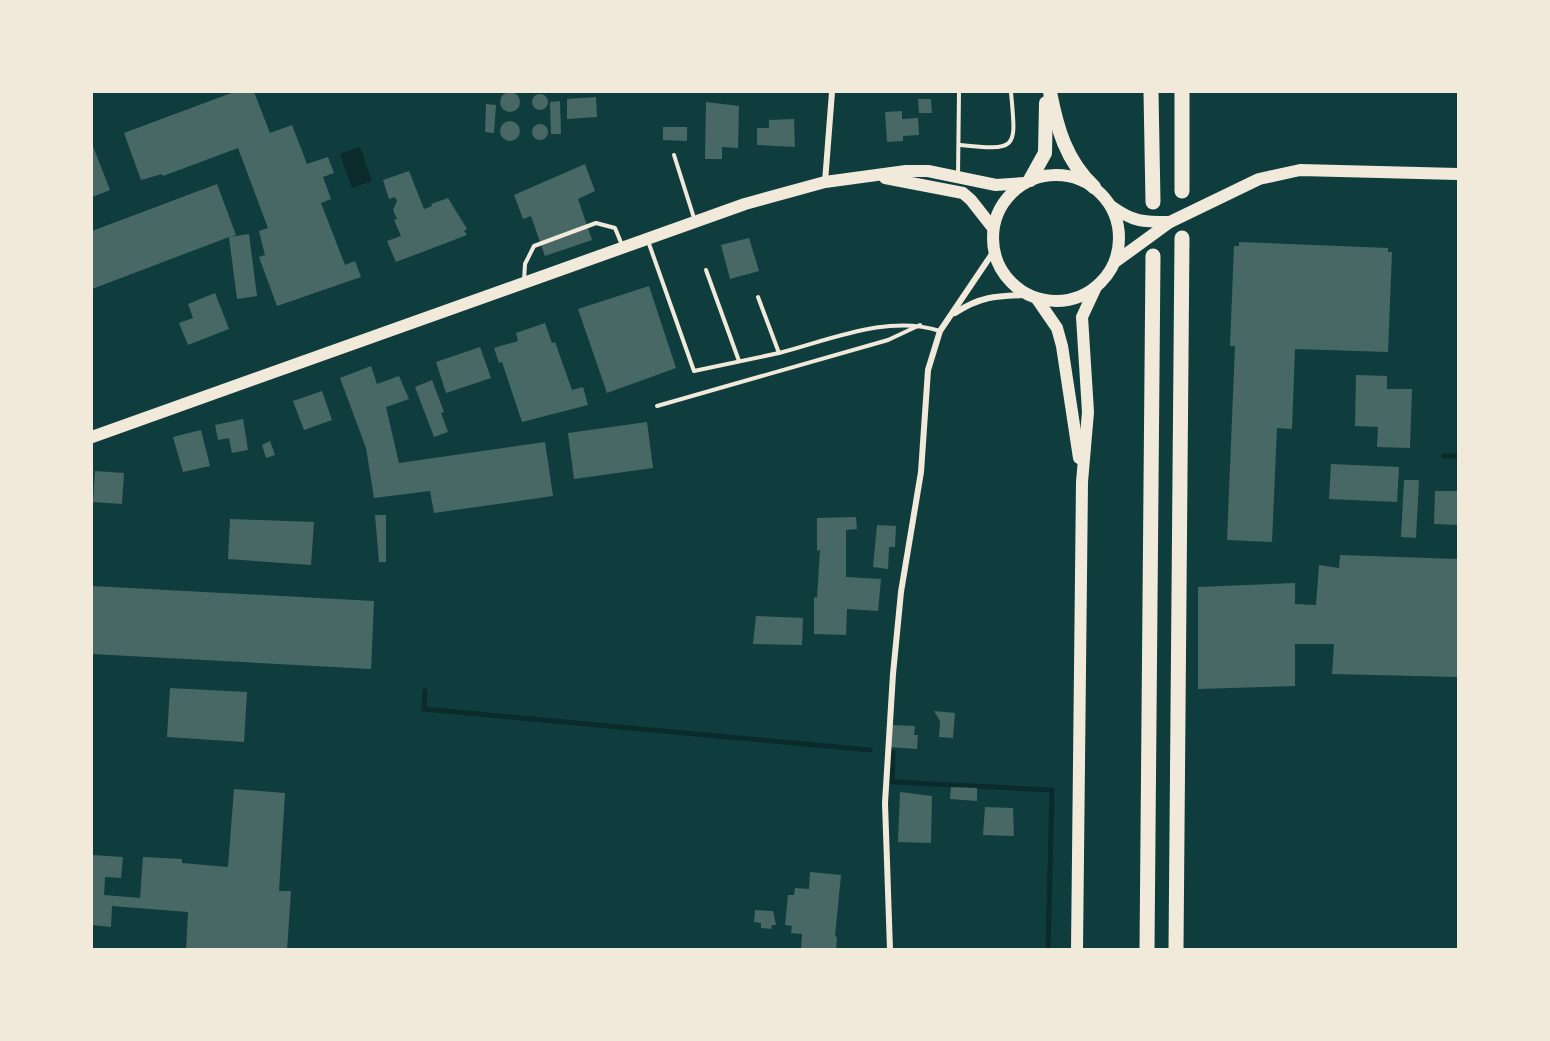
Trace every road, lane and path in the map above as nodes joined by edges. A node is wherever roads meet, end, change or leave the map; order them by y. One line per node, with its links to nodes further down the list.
1 (832, 92): 12 (street)
2 (959, 92): 7 (lane)
3 (1011, 92): 7 (lane)
4 (1048, 92): 13 (highway); 14 (highway)
5 (1152, 92): 16 (highway)
6 (1182, 92): 15 (highway)
7 (960, 145): 11 (lane)
8 (674, 155): 18 (lane)
9 (1458, 174): 19 (main road)
10 (869, 177): 11 (main road); 12 (main road); 20 (main road)
11 (958, 177): 13 (main road)
12 (825, 182): 18 (main road)
13 (1028, 182): 14 (main road); 20 (main road)
14 (1094, 187): 17 (main road)
15 (1182, 191)
16 (1153, 202)
17 (1110, 205): 19 (main road); 26 (main road)
18 (696, 222): 22 (main road)
19 (1170, 222): 26 (main road)
20 (993, 228): 24 (main road)
21 (1182, 238): 43 (highway)
22 (648, 240): 23 (main road); 36 (lane)
23 (623, 249): 28 (main road); 28 (lane)
24 (994, 250): 31 (main road); 32 (street)
25 (1153, 256): 42 (highway)
26 (1115, 262): 29 (main road)
27 (706, 270): 36 (lane)
28 (524, 283): 38 (main road)
29 (1096, 287): 31 (main road); 39 (main road)
30 (758, 297): 35 (lane)
31 (1032, 297): 32 (street); 39 (main road)
32 (952, 315): 34 (street)
33 (920, 325): 34 (lane); 35 (lane); 37 (lane)
34 (940, 331): 40 (street)
35 (779, 353): 36 (lane)
36 (740, 361)
37 (657, 406)
38 (92, 437)
39 (1082, 482): 41 (main road)
40 (890, 950)
41 (1077, 950)
42 (1147, 950)
43 (1176, 950)

